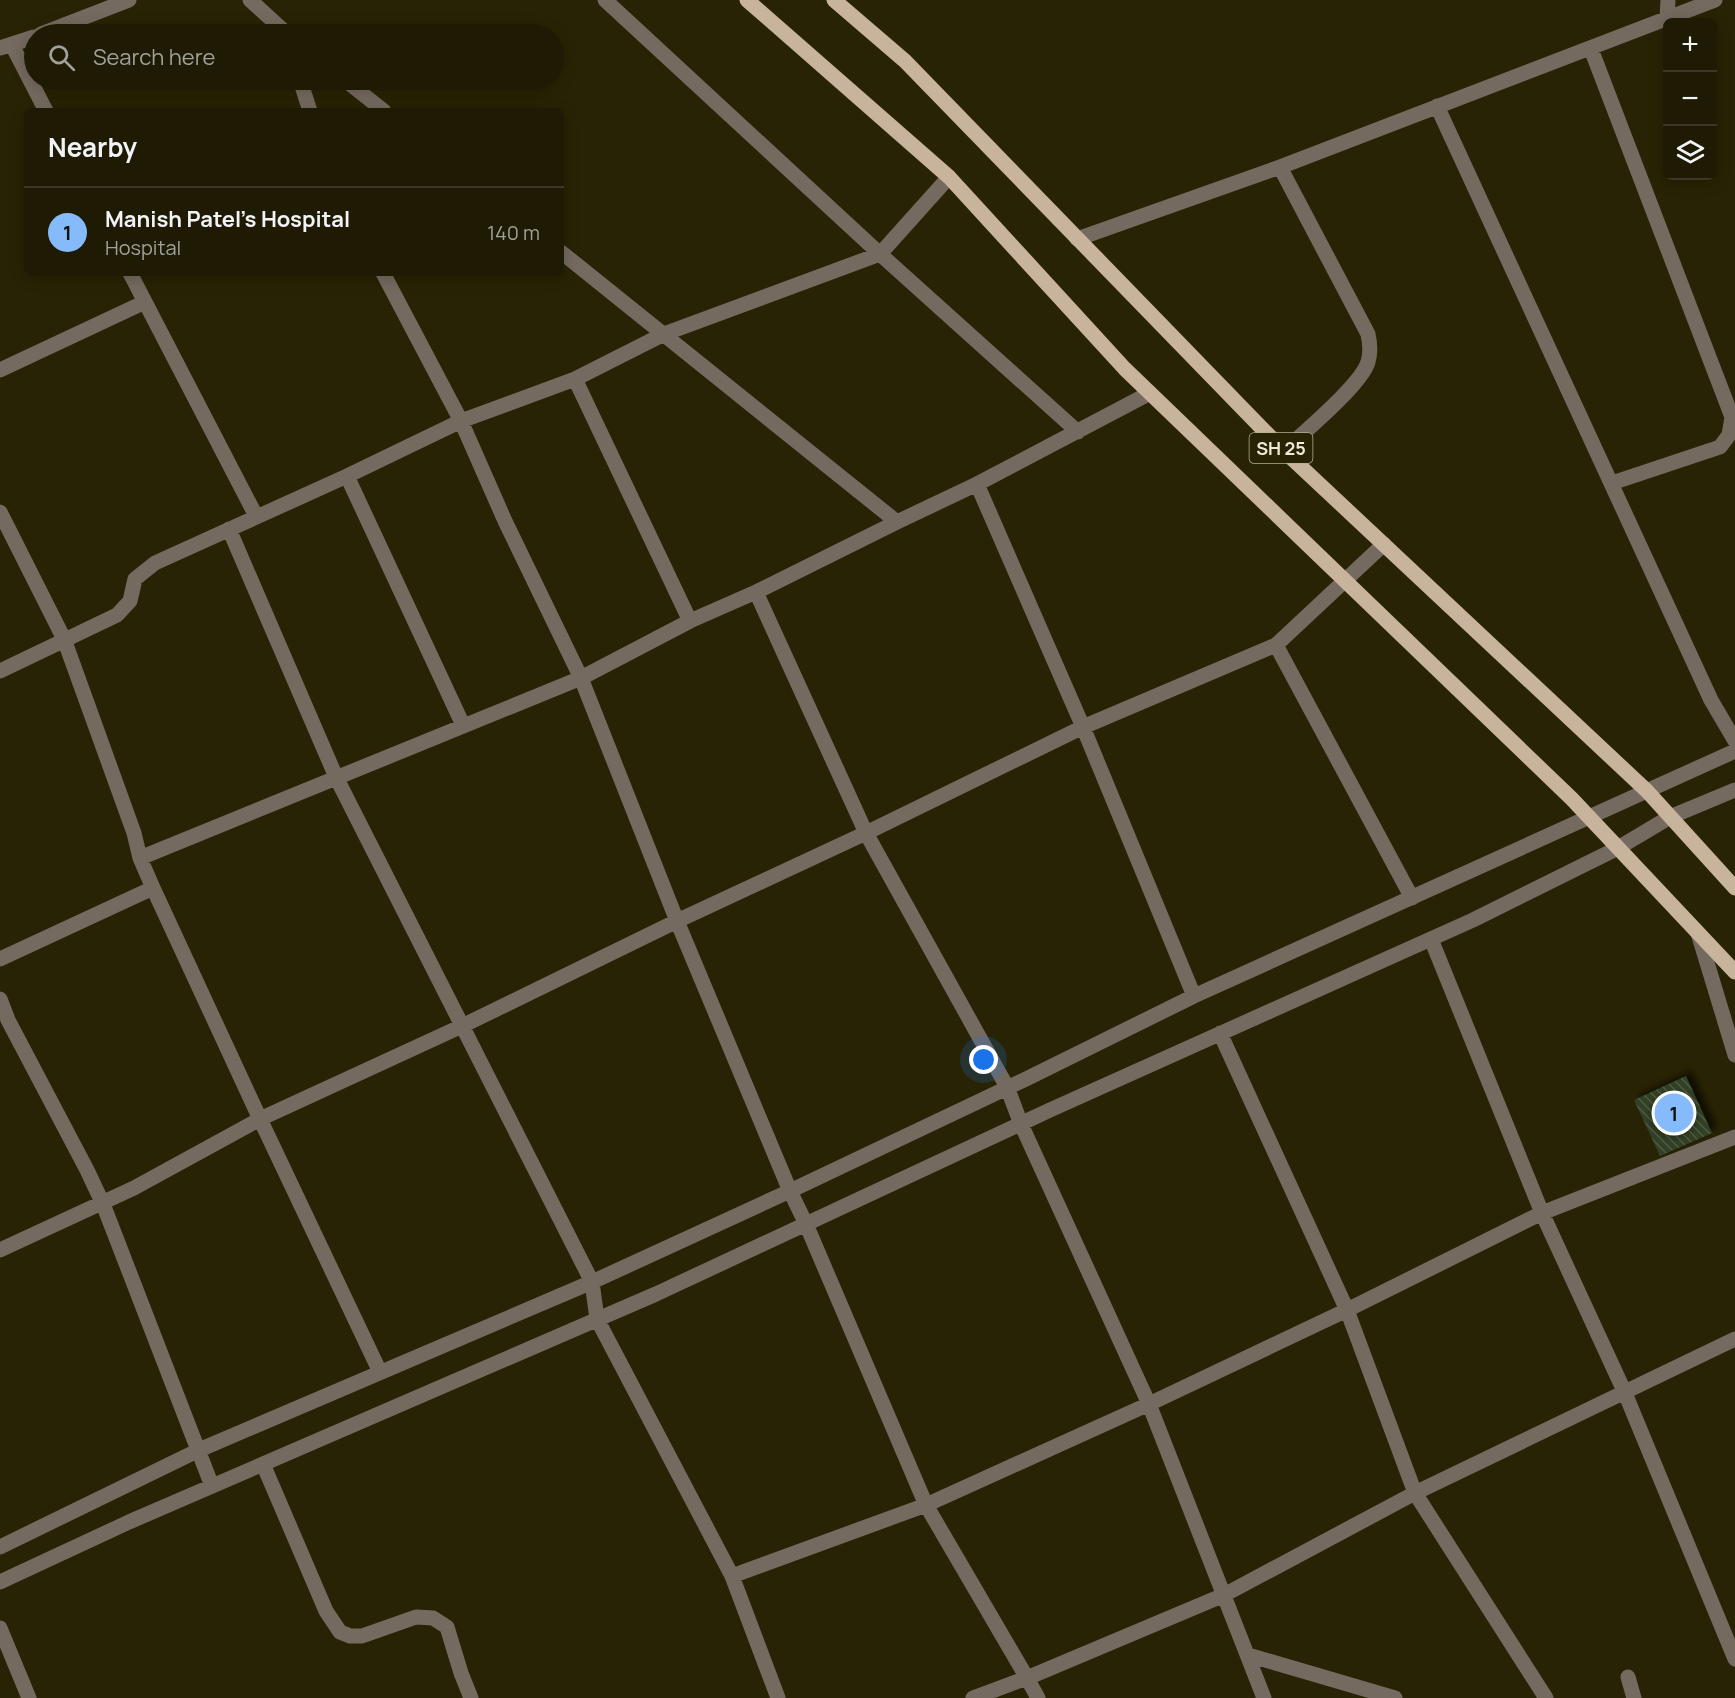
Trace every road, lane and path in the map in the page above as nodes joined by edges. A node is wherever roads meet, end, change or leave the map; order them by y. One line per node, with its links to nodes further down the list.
1 (129, 0): 10 (street)
2 (250, 0): 11 (street)
3 (604, 0): 27 (street)
4 (747, 0): 24 (main road)
5 (834, 0): 25 (main road, SH 25)
6 (1668, 0): 8 (street)
7 (1714, 0): 8 (street)
8 (1667, 18)
9 (1663, 20): 14 (street)
10 (66, 24)
11 (276, 24)
12 (24, 41): 13 (street)
13 (6, 47): 15 (street)
14 (1591, 49): 19 (street); 39 (street)
15 (24, 76)
16 (33, 90): 20 (street)
17 (303, 90): 21 (street)
18 (358, 90): 22 (street)
19 (1437, 106): 23 (street); 39 (street)
20 (44, 108)
21 (309, 108)
22 (380, 108)
23 (1280, 167): 25 (street); 37 (street)
24 (949, 177): 27 (street); 34 (main road)
25 (1077, 239): 37 (main road, SH 25)
26 (564, 254): 31 (street)
27 (880, 254): 31 (street); 36 (street)
28 (132, 276): 30 (street)
29 (385, 276): 35 (street)
30 (145, 302): 32 (street); 42 (street)
31 (664, 334): 33 (street); 43 (street)
32 (0, 370)
33 (575, 379): 35 (street); 48 (street)
34 (1150, 393): 36 (street); 46 (main road)
35 (461, 421): 38 (street); 52 (street)
36 (1078, 432): 40 (street)
37 (1284, 451): 45 (main road, SH 25)
38 (347, 476): 42 (street); 53 (street)
39 (1612, 483): 55 (street)
40 (977, 484): 43 (street); 54 (street)
41 (0, 512): 49 (street)
42 (256, 516): 44 (street)
43 (897, 522): 47 (street)
44 (229, 529): 49 (street); 57 (street)
45 (1384, 544): 46 (street); 59 (main road, SH 25)
46 (1344, 580): 50 (street); 60 (main road)
47 (756, 592): 48 (street); 62 (street)
48 (690, 621): 52 (street)
49 (64, 639): 51 (street); 64 (street)
50 (1276, 645): 54 (street); 67 (street)
51 (0, 670)
52 (581, 678): 53 (street); 68 (street)
53 (463, 725): 57 (street)
54 (1083, 727): 62 (street); 73 (street)
55 (1735, 741)
56 (1735, 751): 59 (street)
57 (336, 777): 64 (street); 75 (street)
58 (1735, 790): 61 (street)
59 (1647, 791): 60 (street); 61 (main road, SH 25)
60 (1588, 817): 63 (main road); 67 (street)
61 (1670, 817): 63 (street); 66 (main road, SH 25)
62 (866, 833): 68 (street); 78 (street)
63 (1618, 848): 69 (main road); 70 (street)
64 (140, 858): 65 (street)
65 (153, 888): 71 (street); 79 (street)
66 (1735, 888)
67 (1412, 898): 73 (street)
68 (677, 921): 75 (street); 82 (street)
69 (1698, 933): 72 (main road); 77 (street)
70 (1431, 939): 76 (street); 84 (street)
71 (0, 959)
72 (1735, 972)
73 (1194, 996): 78 (street)
74 (0, 999): 83 (street)
75 (462, 1026): 79 (street); 87 (street)
76 (1220, 1033): 80 (street); 88 (street)
77 (1735, 1055)
78 (1007, 1087): 80 (street); 82 (street)
79 (260, 1119): 83 (street); 91 (street)
80 (1021, 1124): 85 (street); 93 (street)
81 (1735, 1137): 84 (street)
82 (790, 1191): 85 (street); 87 (street)
83 (103, 1204): 86 (street); 94 (street)
84 (1542, 1212): 88 (street); 92 (street)
85 (806, 1224): 89 (street); 98 (street)
86 (0, 1250)
87 (592, 1282): 89 (street); 91 (street)
88 (1347, 1310): 93 (street); 97 (street)
89 (597, 1319): 95 (street); 100 (street)
90 (1735, 1339): 92 (street)
91 (380, 1372): 94 (street)
92 (1625, 1393): 97 (street); 105 (street)
93 (1149, 1404): 98 (street); 102 (street)
94 (199, 1450): 96 (street); 99 (street)
95 (263, 1464): 96 (street); 109 (street)
96 (212, 1486): 101 (street)
97 (1415, 1493): 102 (street); 115 (street)
98 (926, 1505): 100 (street); 107 (street)
99 (0, 1547)
100 (732, 1576): 110 (street)
101 (0, 1582)
102 (1224, 1595): 104 (street); 107 (street)
103 (0, 1628): 108 (street)
104 (1248, 1655): 113 (street); 114 (street)
105 (1735, 1659)
106 (1628, 1677): 116 (street)
107 (1028, 1678): 111 (street); 112 (street)
108 (29, 1698)
109 (471, 1698)
110 (778, 1698)
111 (973, 1698)
112 (1038, 1698)
113 (1264, 1698)
114 (1395, 1698)
115 (1546, 1698)
116 (1634, 1698)

